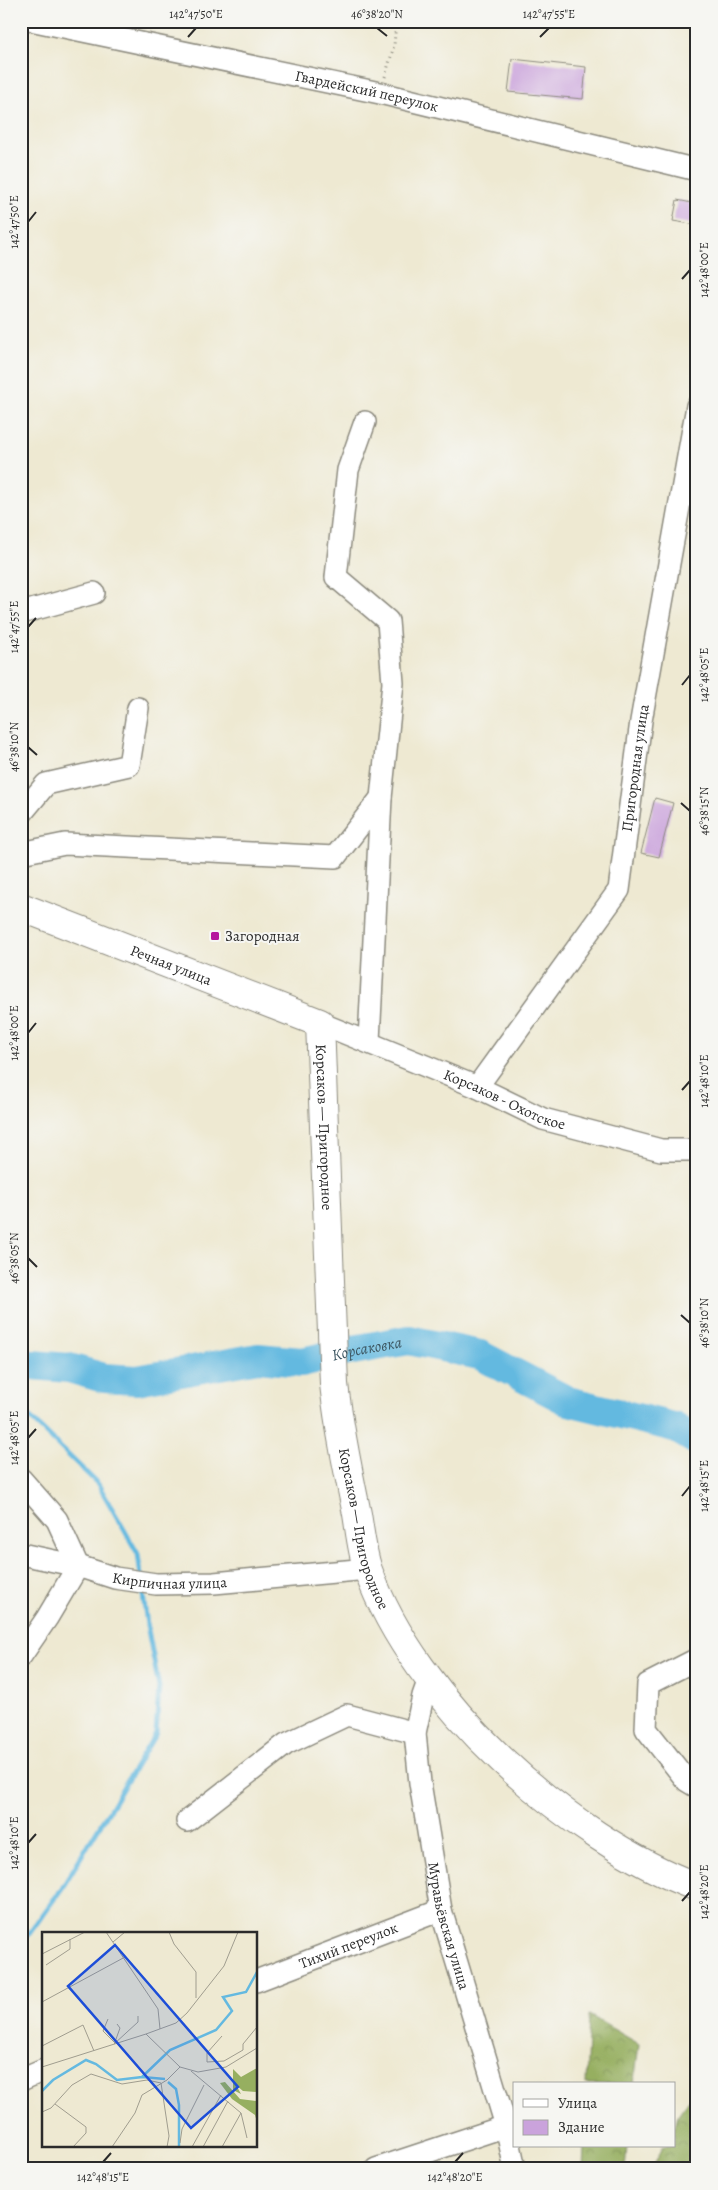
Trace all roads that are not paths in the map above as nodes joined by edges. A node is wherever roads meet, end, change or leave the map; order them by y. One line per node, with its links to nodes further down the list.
1 (35, 21): 2 (street, Гвардейский переулок)
2 (697, 170)
3 (697, 406): 14 (street, Пригородная улица)
4 (365, 422): 8 (street)
5 (94, 593): 6 (street)
6 (21, 613)
7 (138, 708): 9 (street)
8 (381, 798): 10 (street); 13 (street)
9 (21, 814)
10 (21, 852)
11 (21, 908): 12 (main road, Речная улица)
12 (320, 1023): 13 (street, Корсаков - Охотское); 19 (main road, Корсаков — Пригородное)
13 (370, 1041): 14 (street, Корсаков - Охотское)
14 (477, 1087): 15 (street, Корсаков - Охотское)
15 (697, 1150)
16 (21, 1479): 18 (street)
17 (21, 1554): 18 (street, Кирпичная улица)
18 (78, 1566): 19 (street, Кирпичная улица); 20 (street)
19 (368, 1569): 22 (main road, Корсаков — Пригородное)
20 (21, 1656)
21 (697, 1659): 24 (street)
22 (429, 1680): 23 (street, Муравьёвская улица); 26 (main road, Корсаков — Пригородное)
23 (414, 1733): 25 (street); 27 (street, Муравьёвская улица)
24 (697, 1787)
25 (188, 1821)
26 (697, 1887)
27 (441, 1910): 28 (street, Тихий переулок); 31 (street, Муравьёвская улица)
28 (258, 1980)
29 (42, 2071): 30 (street)
30 (21, 2080)
31 (506, 2126): 32 (street); 33 (street, Муравьёвская улица)
32 (376, 2169)
33 (515, 2169)

